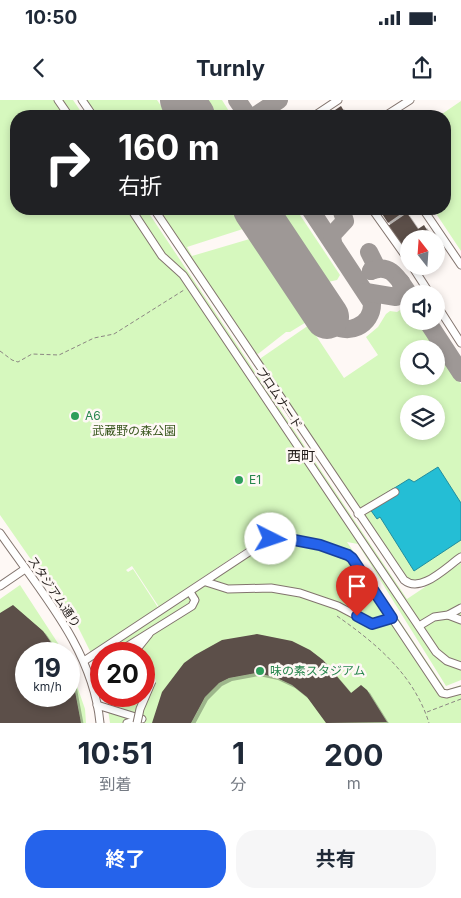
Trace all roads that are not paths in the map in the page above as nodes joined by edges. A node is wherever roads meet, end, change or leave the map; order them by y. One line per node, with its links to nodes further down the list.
1 (338, 100): 3 (street)
2 (410, 100): 4 (street)
3 (323, 110)
4 (395, 110)
5 (135, 215): 25 (street, プロムナード)
6 (158, 215): 14 (street)
7 (376, 215): 9 (street)
8 (427, 215): 10 (street)
9 (400, 248)
10 (461, 265)
11 (445, 318): 12 (street)
12 (461, 343)
13 (395, 492): 14 (street)
14 (358, 514): 16 (street)
15 (0, 533): 17 (street, スタジアム通り)
16 (461, 557)
17 (25, 569): 19 (street); 29 (street, スタジアム通り)
18 (206, 582): 20 (street); 23 (street); 23 (street)
19 (0, 586)
20 (190, 592): 26 (street); 29 (street)
21 (461, 608): 22 (street)
22 (448, 615): 24 (street); 25 (street)
23 (392, 618): 32 (street)
24 (461, 620)
25 (419, 626): 30 (street, プロムナード)
26 (154, 629): 27 (street); 28 (street)
27 (134, 642)
28 (143, 642)
29 (84, 662): 31 (street, スタジアム通り)
30 (461, 666)
31 (90, 682)
32 (461, 690)
33 (97, 707): 36 (street, スタジアム通り)
34 (103, 707): 37 (street)
35 (141, 707): 38 (street, bridge)
36 (100, 723)
37 (127, 723)
38 (137, 723)

